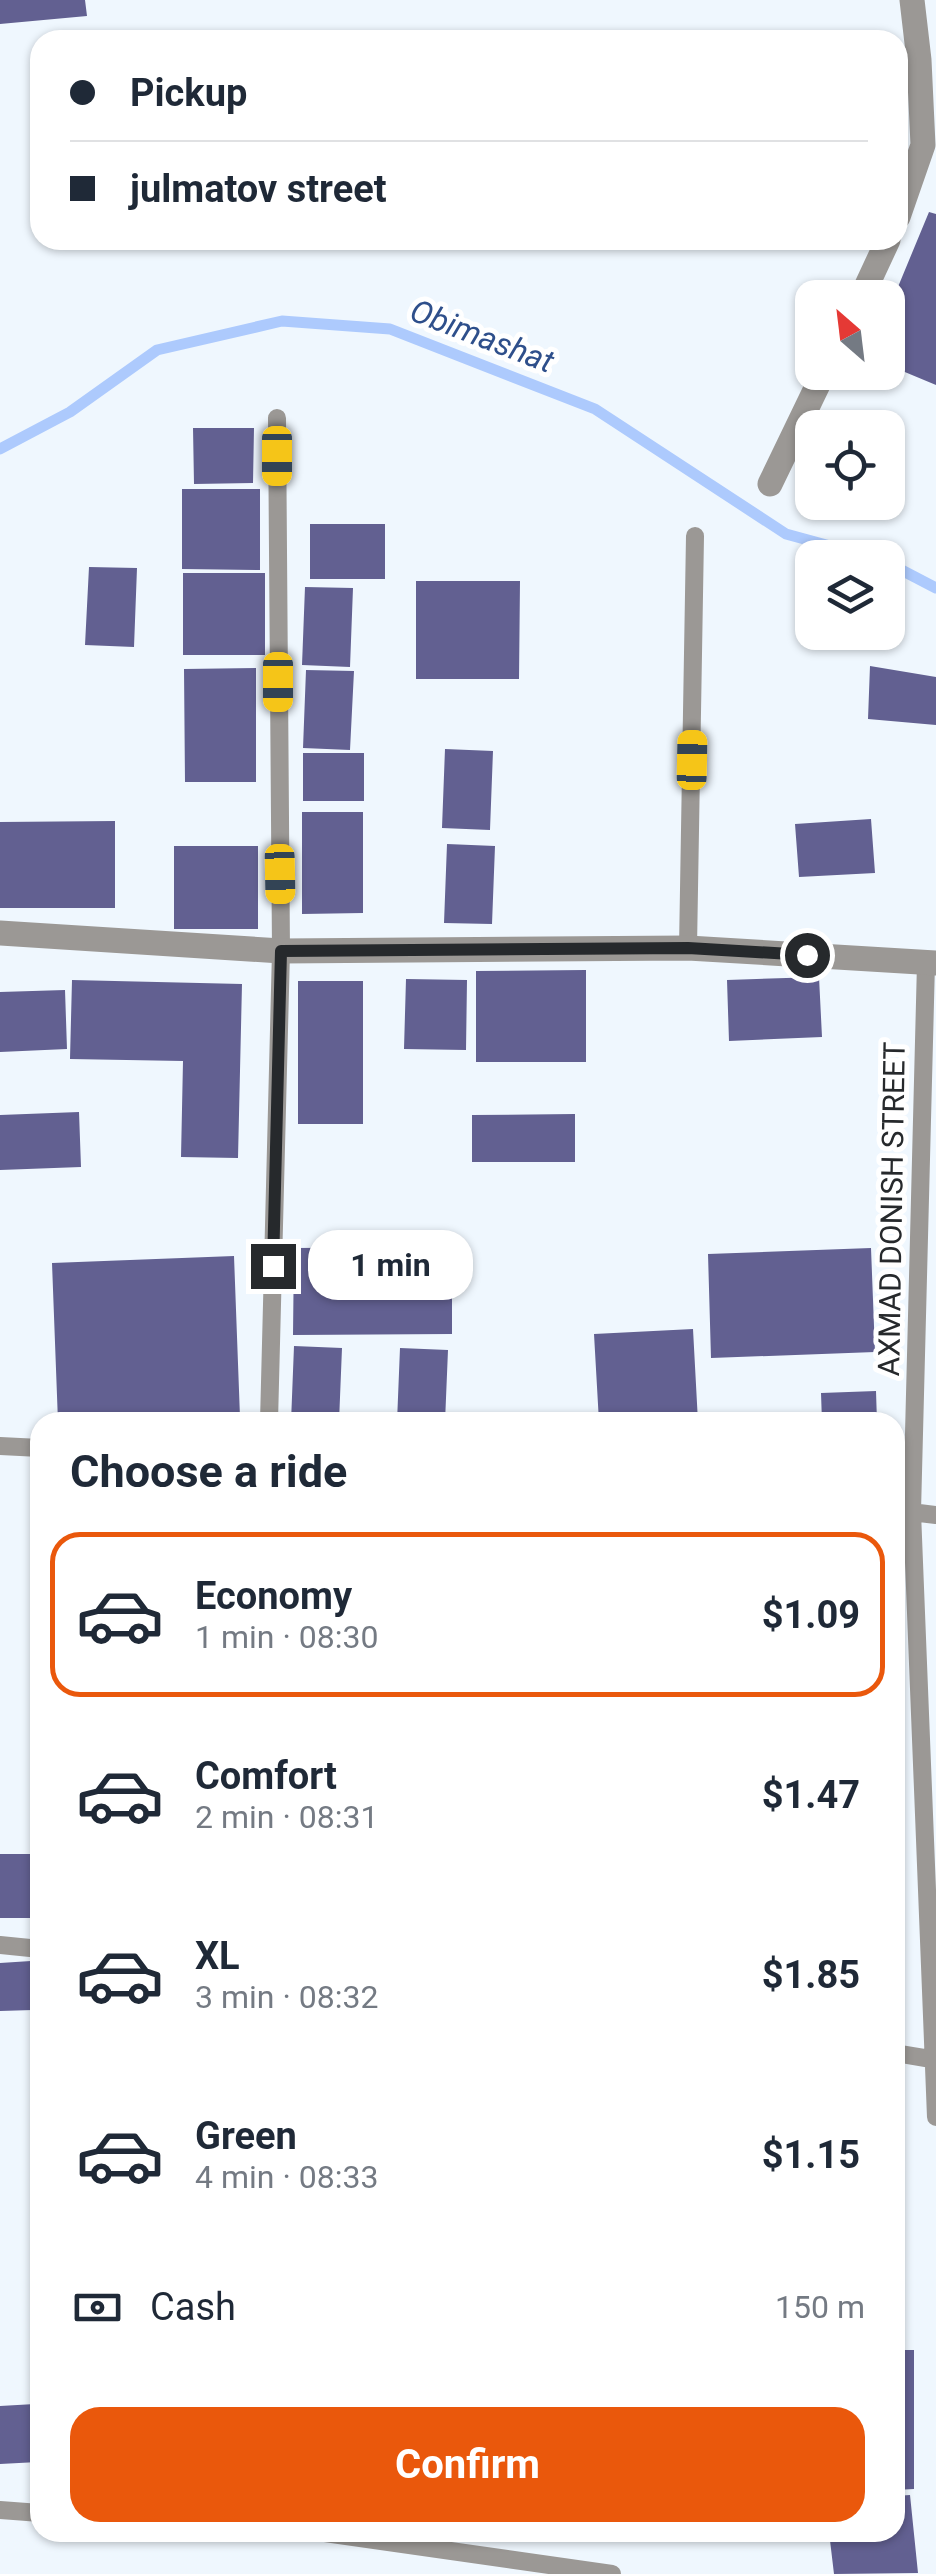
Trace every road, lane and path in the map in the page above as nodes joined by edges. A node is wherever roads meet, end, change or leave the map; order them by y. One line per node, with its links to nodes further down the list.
1 (912, 0): 2 (street)
2 (908, 188)
3 (883, 250): 4 (street)
4 (869, 280)
5 (815, 390): 7 (street)
6 (277, 418): 11 (lane)
7 (770, 484)
8 (695, 536): 10 (lane)
9 (0, 933): 11 (street)
10 (688, 948): 11 (street); 12 (street)
11 (281, 951): 13 (lane)
12 (931, 963): 16 (lane, AXMAD DONISH STREET)
13 (269, 1412)
14 (0, 1446): 15 (lane)
15 (30, 1448)
16 (905, 1491)
17 (905, 1511): 18 (lane)
18 (936, 1515)
19 (905, 1529): 23 (lane, AXMAD DONISH STREET)
20 (0, 1945): 21 (lane)
21 (30, 1948)
22 (905, 2055): 23 (lane)
23 (934, 2060): 24 (lane, AXMAD DONISH STREET)
24 (936, 2117)
25 (0, 2510): 26 (lane)
26 (30, 2512)
27 (388, 2542): 28 (lane)
28 (612, 2574)

